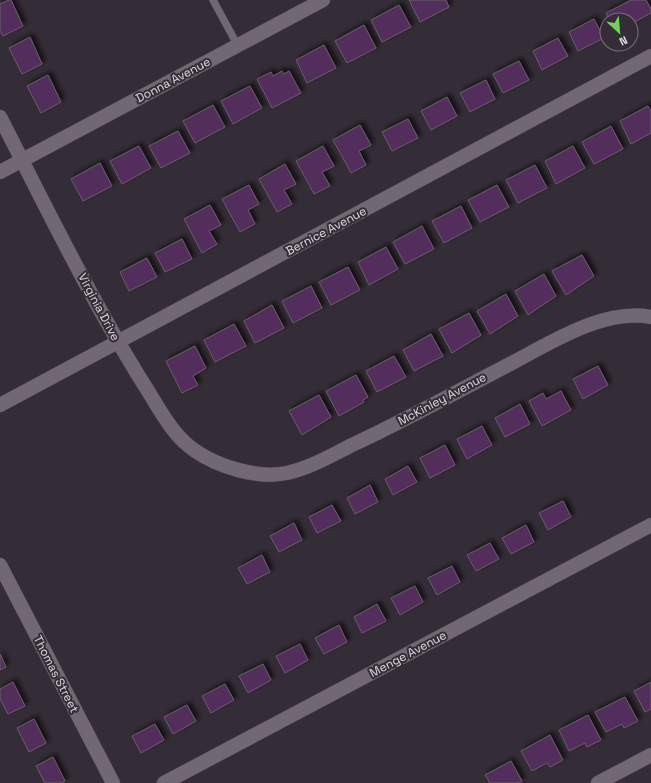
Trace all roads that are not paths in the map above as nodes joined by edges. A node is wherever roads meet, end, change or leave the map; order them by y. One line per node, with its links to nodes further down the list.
1 (213, 0): 3 (lane)
2 (323, 0): 3 (street, Donna Avenue)
3 (238, 46): 6 (street, Donna Avenue)
4 (651, 56): 9 (street, Bernice Avenue)
5 (0, 117): 6 (street, Virginia Drive)
6 (22, 160): 7 (street); 9 (street, Virginia Drive)
7 (0, 172)
8 (651, 317): 11 (street, McKinley Avenue)
9 (118, 343): 10 (street, Bernice Avenue); 11 (street, Virginia Drive)
10 (0, 405)
11 (231, 468)
12 (651, 525): 16 (street, Menge Avenue)
13 (0, 564): 15 (street, Thomas Street)
14 (651, 755): 17 (street)
15 (113, 783)
16 (164, 783)
17 (598, 783)

